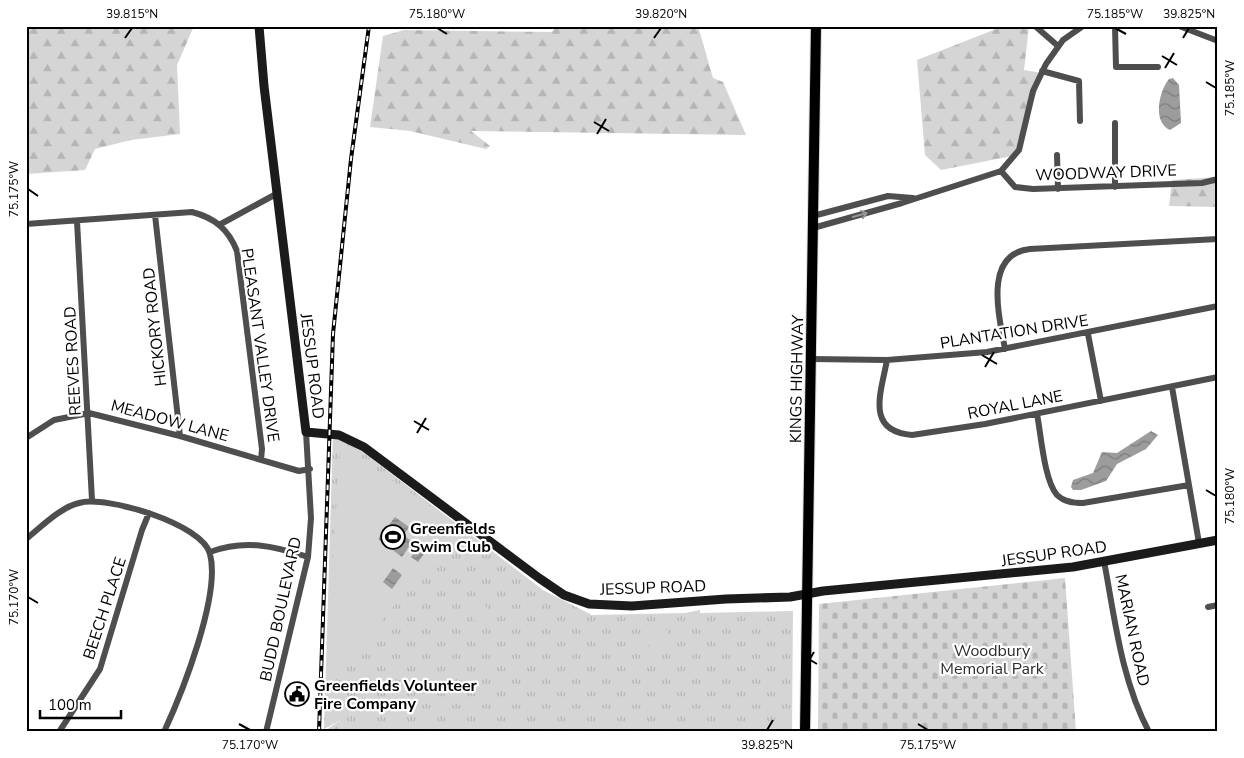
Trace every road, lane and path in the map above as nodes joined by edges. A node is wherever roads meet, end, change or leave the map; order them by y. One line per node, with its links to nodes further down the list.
1 (260, 26): 19 (street, JESSUP ROAD)
2 (816, 26): 22 (main road, KINGS HIGHWAY)
3 (1036, 26): 9 (street)
4 (1083, 26): 9 (street)
5 (1116, 26): 10 (street)
6 (1180, 26): 8 (street)
7 (1218, 32): 8 (street)
8 (1216, 40)
9 (1058, 46): 11 (street)
10 (1158, 66)
11 (1042, 71): 12 (street); 15 (street)
12 (1080, 121)
13 (1115, 122): 17 (street)
14 (1056, 155): 18 (street)
15 (1001, 171): 18 (street, WOODWAY DRIVE); 20 (street)
16 (1218, 179): 17 (street, WOODWAY DRIVE)
17 (1116, 187): 18 (street, WOODWAY DRIVE)
18 (1058, 189)
19 (278, 193): 25 (street); 38 (street, JESSUP ROAD)
20 (914, 199): 22 (street); 26 (street, one-way to 20)
21 (155, 215): 23 (street, PLEASANT VALLEY DRIVE); 25 (street, PLEASANT VALLEY DRIVE); 39 (street, HICKORY ROAD)
22 (813, 216): 26 (main road, KINGS HIGHWAY)
23 (77, 221): 24 (street, PLEASANT VALLEY DRIVE); 36 (street, REEVES ROAD)
24 (26, 224)
25 (219, 224): 41 (street, PLEASANT VALLEY DRIVE)
26 (813, 228): 31 (main road, KINGS HIGHWAY)
27 (1218, 239): 30 (street)
28 (1218, 306): 29 (street, PLANTATION DRIVE)
29 (1088, 334): 30 (street, PLANTATION DRIVE); 35 (street)
30 (1005, 348): 32 (street, PLANTATION DRIVE)
31 (811, 359): 32 (street, PLANTATION DRIVE); 52 (main road, KINGS HIGHWAY)
32 (887, 360): 37 (street, ROYAL LANE)
33 (1218, 377): 34 (street, ROYAL LANE)
34 (1172, 387): 35 (street, ROYAL LANE); 43 (street)
35 (1101, 401): 37 (street, ROYAL LANE)
36 (89, 413): 39 (street, MEADOW LANE); 40 (street, MEADOW LANE); 44 (street, REEVES ROAD)
37 (1037, 414): 43 (street)
38 (306, 432): 42 (street, BUDD BOULEVARD); 52 (street, JESSUP ROAD)
39 (180, 436): 41 (street, MEADOW LANE)
40 (27, 437)
41 (261, 460): 42 (street, MEADOW LANE)
42 (310, 469): 50 (street, BUDD BOULEVARD)
43 (1189, 485): 48 (street)
44 (92, 500): 45 (street); 46 (street)
45 (149, 513): 49 (street); 55 (street, BEECH PLACE)
46 (26, 539)
47 (1218, 540): 48 (street, JESSUP ROAD)
48 (1199, 543): 51 (street, JESSUP ROAD)
49 (210, 552): 50 (street); 56 (street)
50 (308, 557): 57 (street, BUDD BOULEVARD)
51 (1104, 561): 52 (street, JESSUP ROAD); 59 (street, MARIAN ROAD)
52 (808, 595): 58 (main road, KINGS HIGHWAY)
53 (1218, 605): 54 (street)
54 (1208, 607)
55 (59, 732)
56 (164, 732)
57 (266, 732)
58 (805, 732)
59 (1149, 732)

